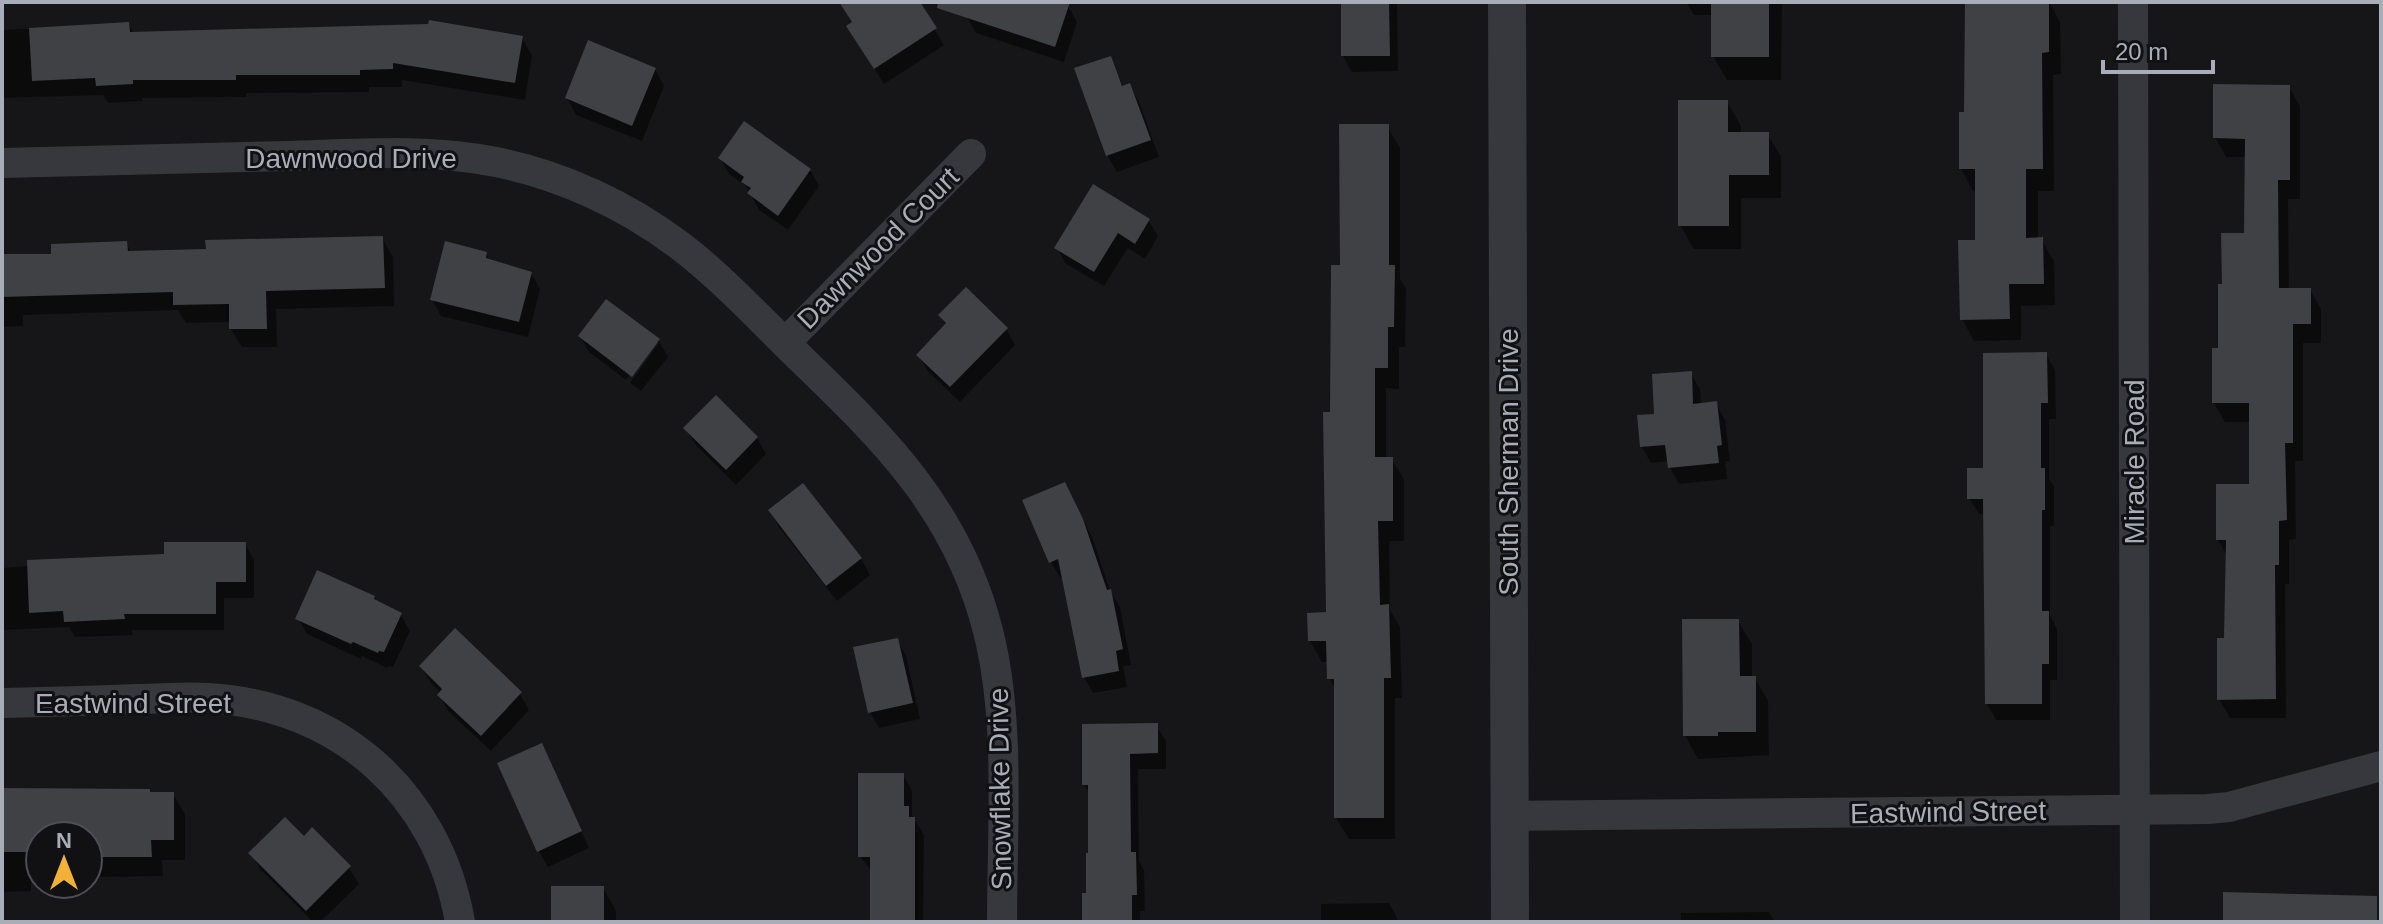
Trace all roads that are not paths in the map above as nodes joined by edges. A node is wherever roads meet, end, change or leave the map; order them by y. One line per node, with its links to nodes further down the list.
1 (1507, 2): 9 (street, South Sherman Drive)
2 (2133, 2): 8 (street, Miracle Road)
3 (971, 154): 5 (street, Dawnwood Court)
4 (2, 163): 5 (street, Dawnwood Drive)
5 (785, 343): 11 (street, Snowflake Drive)
6 (2, 703): 10 (street, Eastwind Street)
7 (2381, 766): 8 (street, Eastwind Street)
8 (2135, 809): 9 (street, Eastwind Street); 13 (street, Miracle Road)
9 (1509, 816): 12 (street, South Sherman Drive)
10 (460, 922)
11 (1002, 922)
12 (1510, 922)
13 (2135, 922)

